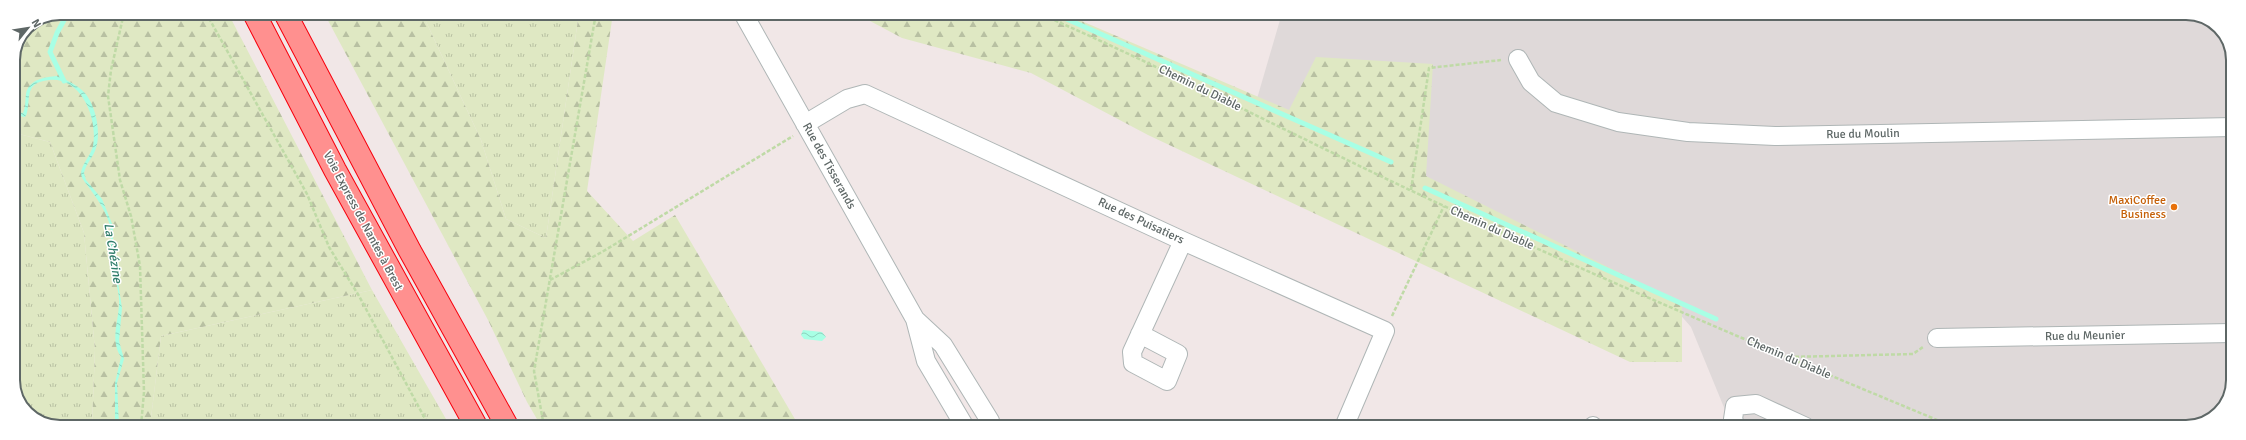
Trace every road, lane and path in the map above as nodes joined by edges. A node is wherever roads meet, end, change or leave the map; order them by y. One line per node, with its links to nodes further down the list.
1 (122, 20): 21 (path)
2 (210, 20): 22 (path)
3 (258, 20): 23 (highway, Voie Express de Nantes à Brest)
4 (289, 20): 24 (highway)
5 (595, 20): 14 (path)
6 (747, 20): 9 (street, Rue des Tisserands)
7 (1054, 20): 11 (path, Chemin du Diable)
8 (1518, 59): 10 (street, Rue du Moulin); 11 (path)
9 (806, 126): 13 (street, Rue des Puisatiers); 14 (path); 15 (street, Rue des Tisserands)
10 (2226, 127)
11 (1411, 190): 12 (path, Chemin du Diable)
12 (1444, 206): 16 (path); 20 (path, Chemin du Diable)
13 (1183, 241): 16 (street, Rue des Puisatiers); 18 (street)
14 (550, 280): 25 (path)
15 (915, 319): 26 (street, Rue des Tisserands); 27 (street, Rue des Tisserands)
16 (1385, 331): 28 (street)
17 (2226, 333): 19 (street, Rue du Meunier)
18 (1140, 334)
19 (1937, 338): 20 (path)
20 (1786, 357): 31 (path, Chemin du Diable)
21 (141, 420)
22 (425, 420)
23 (473, 420)
24 (504, 420)
25 (543, 420)
26 (961, 420)
27 (989, 420)
28 (1347, 420)
29 (1733, 420): 30 (street)
30 (1791, 420)
31 (1937, 420)

